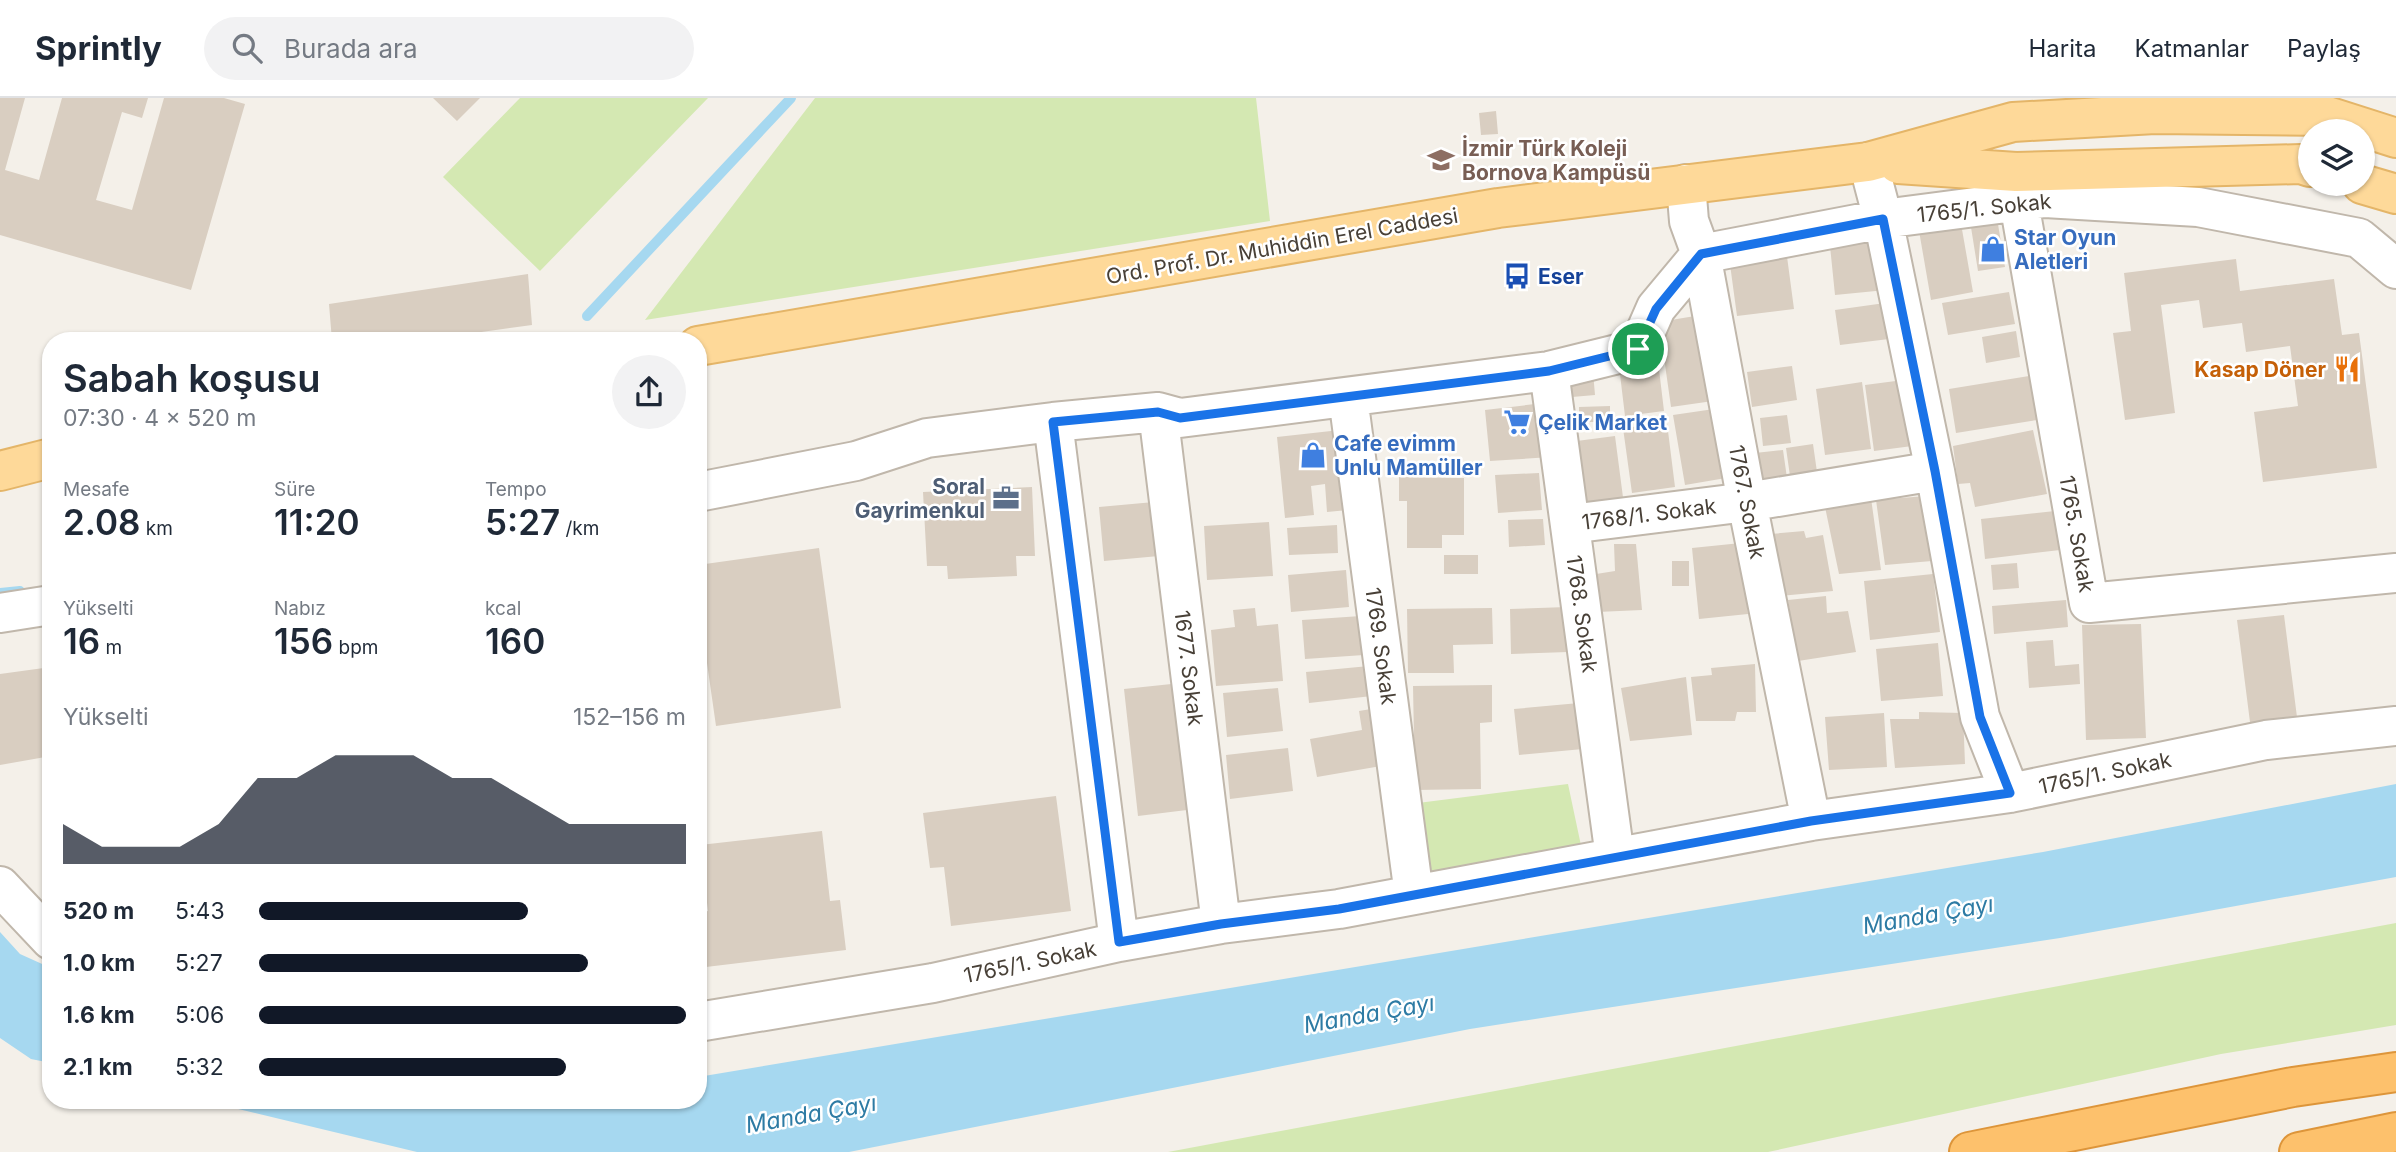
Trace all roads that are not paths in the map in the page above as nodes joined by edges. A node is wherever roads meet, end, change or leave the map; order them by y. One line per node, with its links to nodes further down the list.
1 (2327, 116): 2 (street); 3 (main road, Ord. Prof. Dr. Muhiddin Erel Caddesi); 4 (main road, Ord. Prof. Dr. Muhiddin Erel Caddesi)
2 (2396, 119)
3 (2396, 138)
4 (1868, 162): 5 (main road, Ord. Prof. Dr. Muhiddin Erel Caddesi); 6 (main road, Ord. Prof. Dr. Muhiddin Erel Caddesi); 10 (street)
5 (2298, 164)
6 (1686, 184): 11 (street, 1767. Sokak); 13 (main road, Ord. Prof. Dr. Muhiddin Erel Caddesi)
7 (2375, 188): 8 (main road)
8 (2396, 194)
9 (2019, 202): 10 (street, 1765/1. Sokak); 12 (street, 1765/1. Sokak); 24 (street, 1765. Sokak)
10 (1883, 219): 11 (street, 1765/1. Sokak); 20 (street)
11 (1701, 254): 14 (street); 22 (street, 1767. Sokak)
12 (2396, 269)
13 (707, 344)
14 (1549, 371): 15 (street); 23 (street, 1768. Sokak)
15 (1348, 397): 16 (street); 32 (street, 1769. Sokak)
16 (1158, 412): 17 (street); 33 (street, 1677. Sokak)
17 (1053, 422): 21 (street); 35 (street)
18 (42, 460): 19 (main road)
19 (0, 471)
20 (1935, 471): 22 (street, 1768/1. Sokak); 28 (street)
21 (707, 490)
22 (1747, 502): 23 (street, 1768/1. Sokak); 29 (street, 1767. Sokak)
23 (1570, 524): 30 (street, 1768. Sokak)
24 (2396, 573)
25 (42, 607): 26 (street)
26 (0, 613)
27 (2396, 726): 28 (street, 1765/1. Sokak)
28 (2010, 793): 29 (street, 1765/1. Sokak)
29 (1811, 821): 30 (street, 1765/1. Sokak)
30 (1615, 857): 32 (street, 1765/1. Sokak)
31 (0, 886): 34 (street)
32 (1414, 895): 33 (street, 1765/1. Sokak)
33 (1221, 924): 35 (street, 1765/1. Sokak)
34 (42, 930)
35 (1119, 942): 36 (street, 1765/1. Sokak)
36 (707, 1021)
37 (2396, 1072): 39 (highway)
38 (2396, 1132): 40 (highway)
39 (1969, 1152)
40 (2299, 1152)

